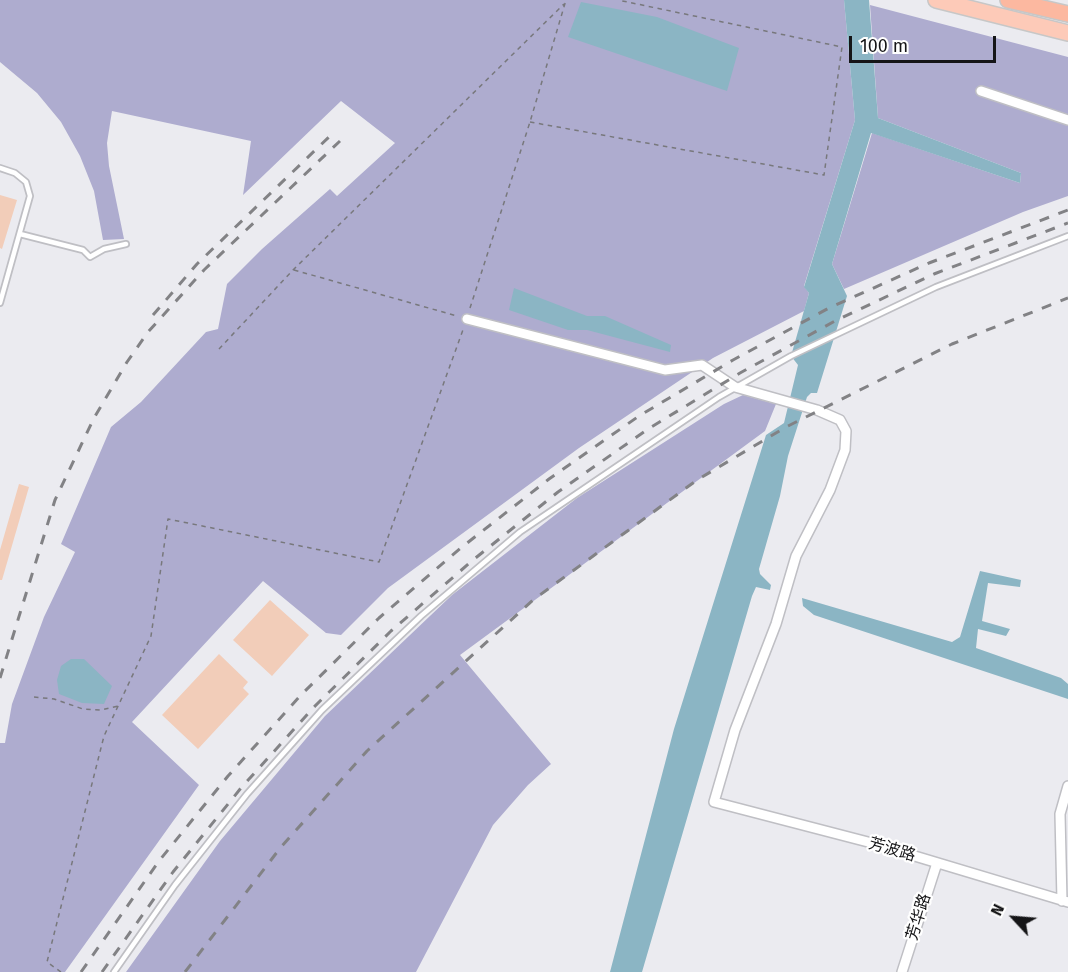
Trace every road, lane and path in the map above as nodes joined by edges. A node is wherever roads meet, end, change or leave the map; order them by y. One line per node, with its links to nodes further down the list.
1 (566, 0): 5 (path)
2 (618, 0): 10 (path)
3 (936, 0): 7 (main road)
4 (1008, 0): 6 (highway)
5 (565, 4): 10 (path); 15 (path)
6 (1068, 14)
7 (1068, 33)
8 (981, 91): 9 (street)
9 (1068, 120)
10 (530, 122): 17 (path)
11 (0, 168): 12 (lane)
12 (20, 234): 14 (lane); 16 (lane)
13 (1068, 236): 19 (lane)
14 (126, 244)
15 (293, 270): 17 (path); 18 (path)
16 (0, 303)
17 (467, 319): 19 (street); 21 (path)
18 (219, 348)
19 (735, 387): 23 (street, 芳波路); 26 (lane)
20 (34, 697): 21 (path)
21 (118, 706): 25 (path)
22 (1068, 786): 24 (street)
23 (937, 863): 24 (street, 芳波路); 27 (street, 芳华路)
24 (1065, 902)
25 (62, 972)
26 (114, 972)
27 (902, 972)

